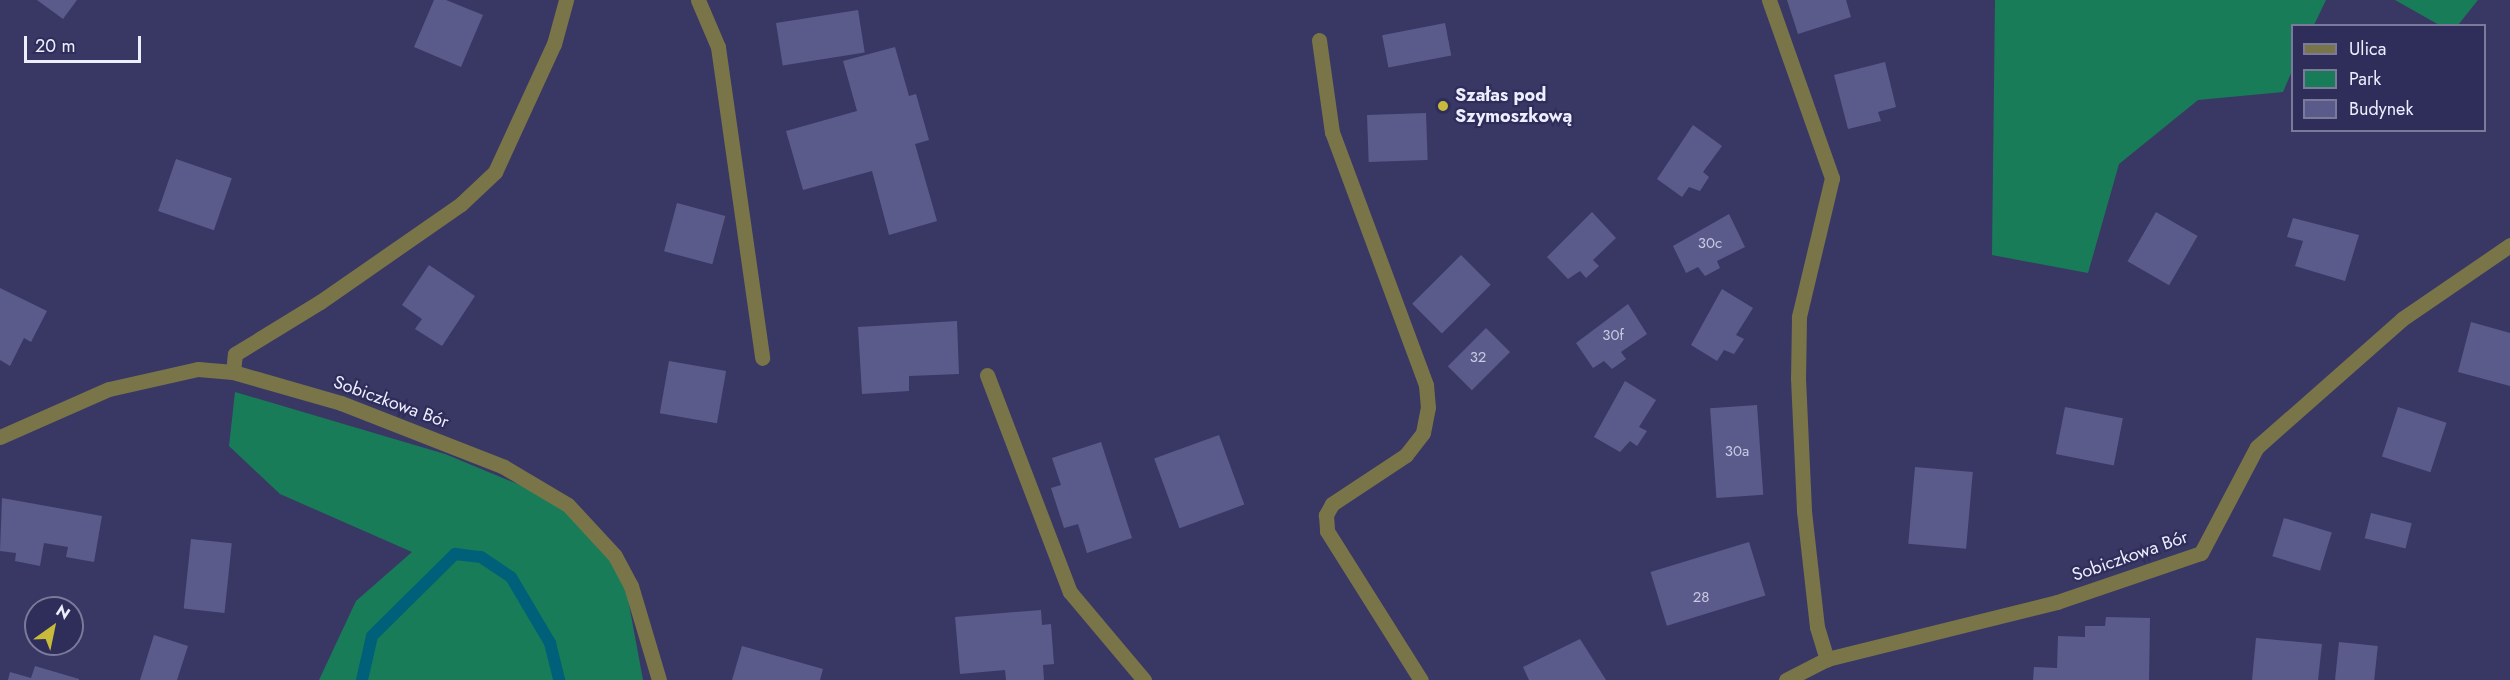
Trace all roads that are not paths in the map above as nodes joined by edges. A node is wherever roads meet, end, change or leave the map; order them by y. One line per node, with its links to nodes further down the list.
1 (566, 0): 7 (street)
2 (698, 0): 6 (street)
3 (1769, 0): 10 (street)
4 (1318, 40): 13 (street)
5 (2510, 244): 10 (street, Sobiczkowa Bór)
6 (762, 358)
7 (233, 372): 9 (street, Sobiczkowa Bór); 11 (street, Sobiczkowa Bór)
8 (987, 375): 12 (street)
9 (0, 437)
10 (1827, 659): 14 (street, Sobiczkowa Bór)
11 (658, 680)
12 (1144, 680)
13 (1421, 680)
14 (1786, 680)

